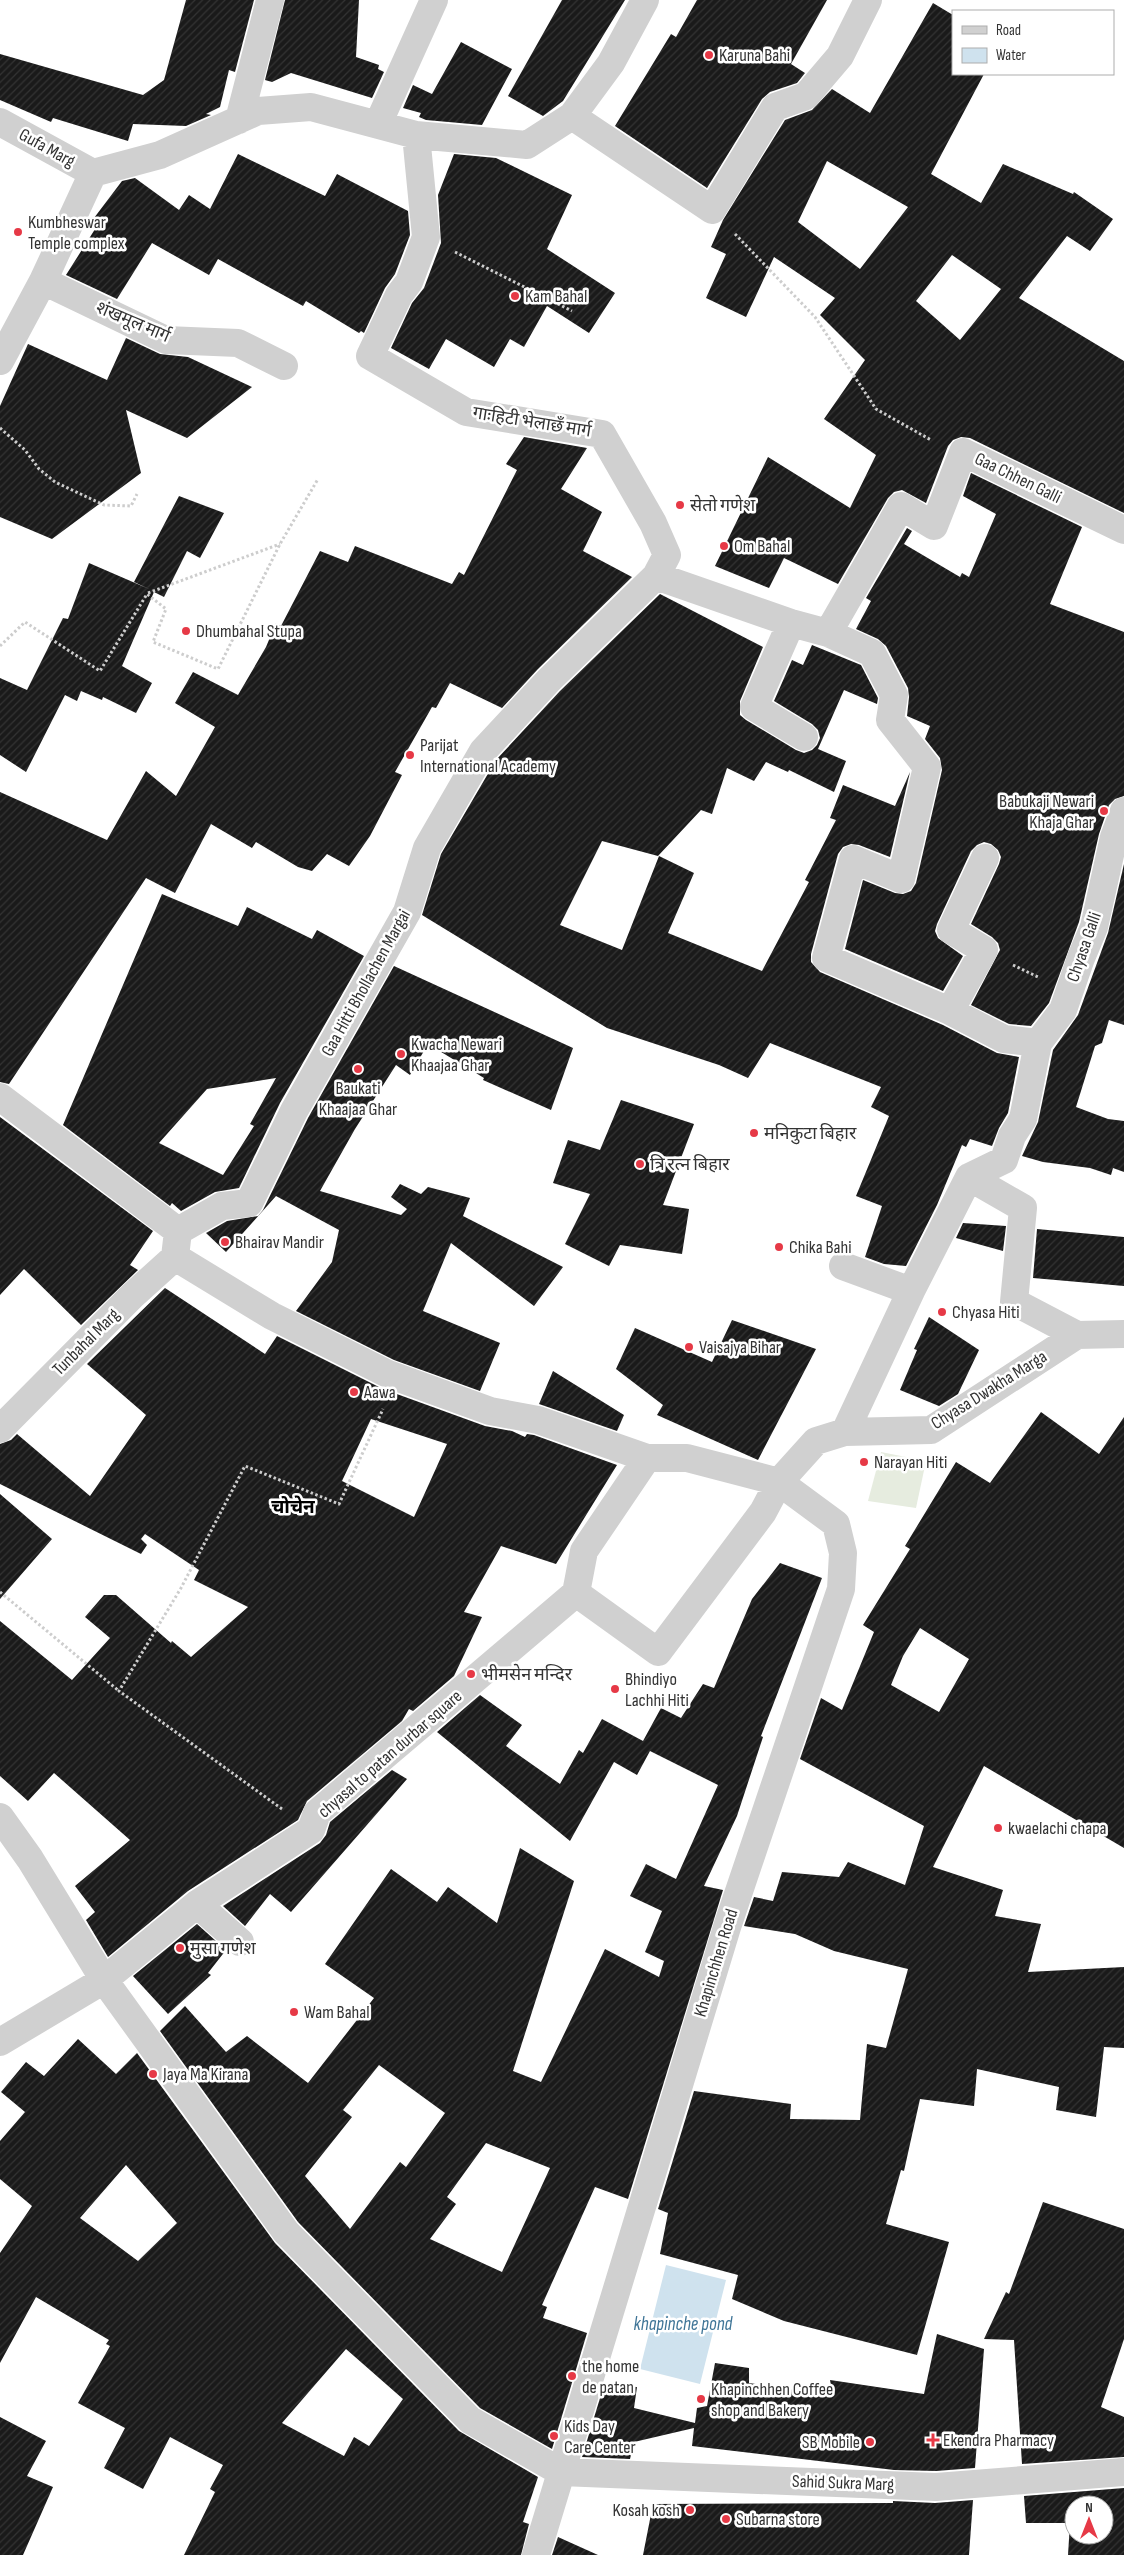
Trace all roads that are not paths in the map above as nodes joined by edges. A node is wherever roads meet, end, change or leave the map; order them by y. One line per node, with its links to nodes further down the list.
1 (270, 0): 6 (street)
2 (434, 0): 8 (street)
3 (644, 0): 5 (street)
4 (868, 0): 5 (street)
5 (572, 116): 9 (street)
6 (239, 120): 8 (street); 10 (street)
7 (0, 122): 10 (street, Gufa Marg)
8 (378, 124): 9 (street)
9 (416, 135): 15 (street, गाःहिटी भेलाछँ मार्ग)
10 (93, 173): 11 (street)
11 (42, 281): 12 (street); 13 (street, शंखमूल मार्ग)
12 (0, 361)
13 (284, 366)
14 (1124, 530): 17 (street, Gaa Chhen Galli)
15 (656, 576): 16 (street); 25 (street, Gaa Hitti Bhollachen Margai)
16 (791, 623): 17 (street); 18 (street)
17 (828, 633): 21 (street)
18 (804, 737)
19 (1124, 811): 22 (street, Chyasa Galli)
20 (985, 858): 21 (street)
21 (950, 1011): 22 (street)
22 (1038, 1043): 24 (street)
23 (0, 1097): 25 (street)
24 (969, 1177): 27 (street); 29 (street)
25 (176, 1244): 30 (street, Tunbahal Marg); 32 (street)
26 (843, 1266): 27 (street)
27 (911, 1291): 31 (street)
28 (1124, 1334): 29 (street)
29 (1077, 1335): 31 (street, Chyasa Dwakha Marga)
30 (0, 1429)
31 (845, 1432): 33 (street, Chyasa Dwakha Marga)
32 (647, 1458): 33 (street); 34 (street)
33 (779, 1482): 34 (street, Chyasa Dwakha Marga); 40 (street, Khapinchhen Road)
34 (576, 1593): 36 (street, chyasal to patan durbar square)
35 (0, 1817): 38 (street)
36 (197, 1904): 37 (street); 38 (street, chyasal to patan durbar square)
37 (240, 1942)
38 (104, 1980): 39 (street, chyasal to patan durbar square); 40 (street)
39 (0, 2042)
40 (561, 2472): 41 (street, Sahid Sukra Marg); 42 (street, Khapinchhen Road)
41 (1124, 2472)
42 (536, 2555)

